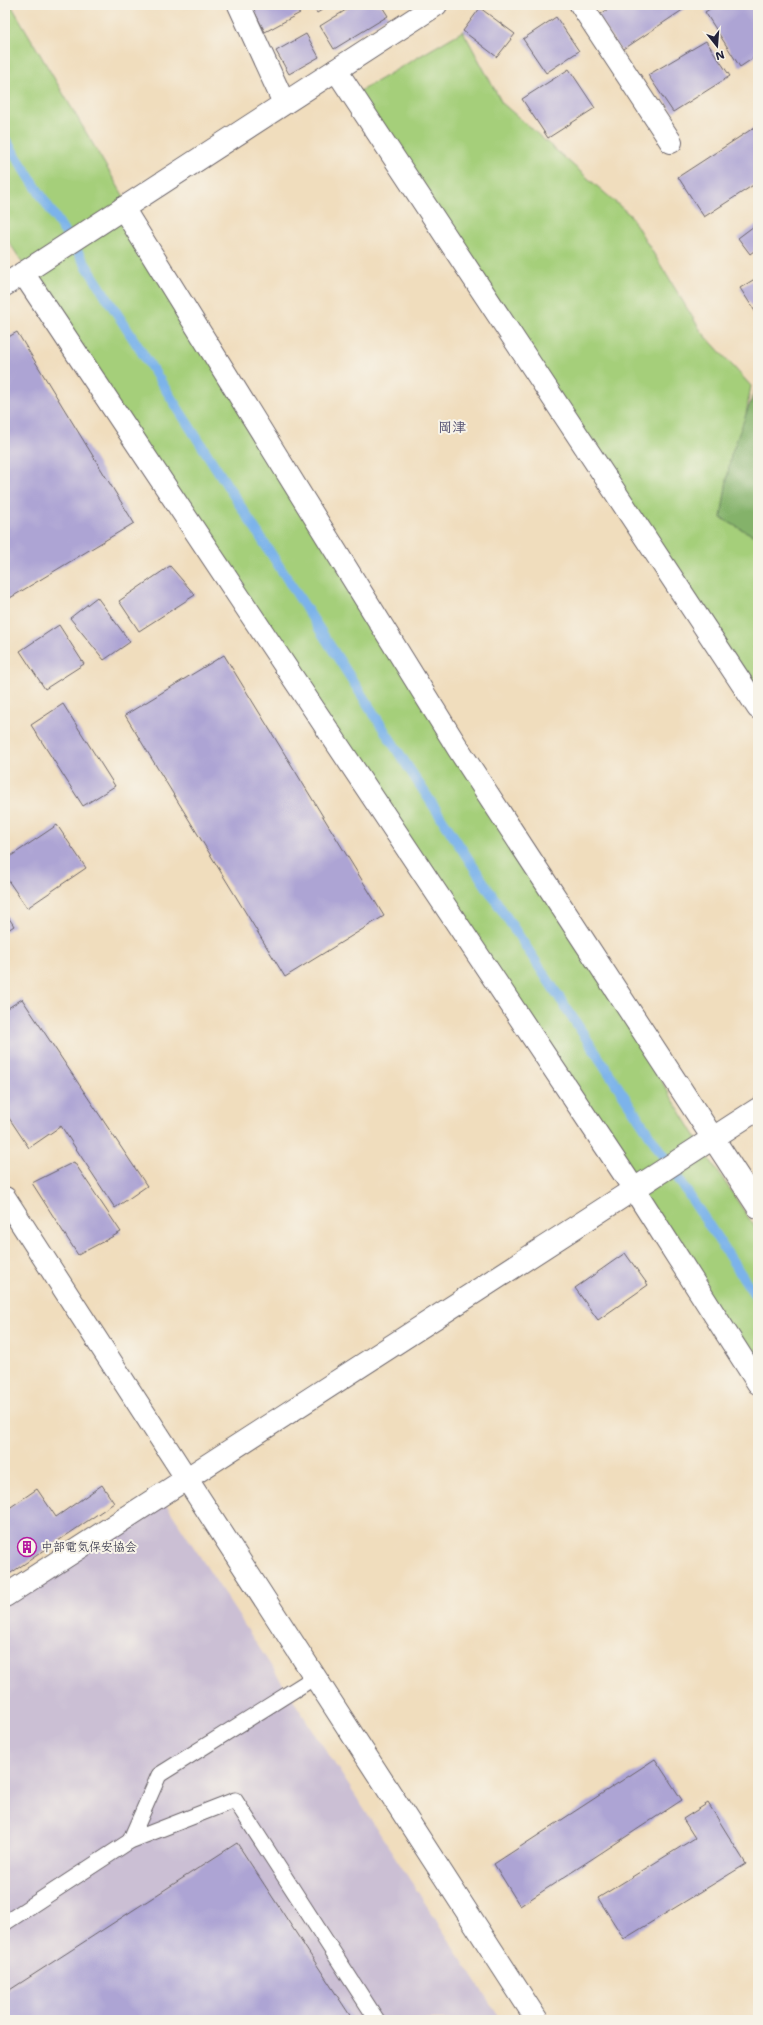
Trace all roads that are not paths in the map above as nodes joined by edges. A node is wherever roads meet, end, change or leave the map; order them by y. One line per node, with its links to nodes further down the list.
1 (239, 5): 5 (street)
2 (436, 5): 4 (street)
3 (581, 5): 6 (street)
4 (336, 70): 5 (street); 10 (street)
5 (284, 103): 7 (street)
6 (671, 142)
7 (116, 212): 8 (street); 12 (street)
8 (23, 273): 9 (street); 13 (street)
9 (5, 285)
10 (758, 708)
11 (758, 1109): 12 (street)
12 (705, 1144): 13 (street); 15 (street)
13 (642, 1184): 16 (street); 17 (street)
14 (5, 1198): 17 (street)
15 (758, 1207)
16 (758, 1383)
17 (186, 1478): 18 (street); 19 (street)
18 (5, 1596)
19 (315, 1677): 20 (lane); 23 (street)
20 (130, 1841): 21 (lane); 22 (lane)
21 (5, 1923)
22 (377, 2020)
23 (538, 2020)

